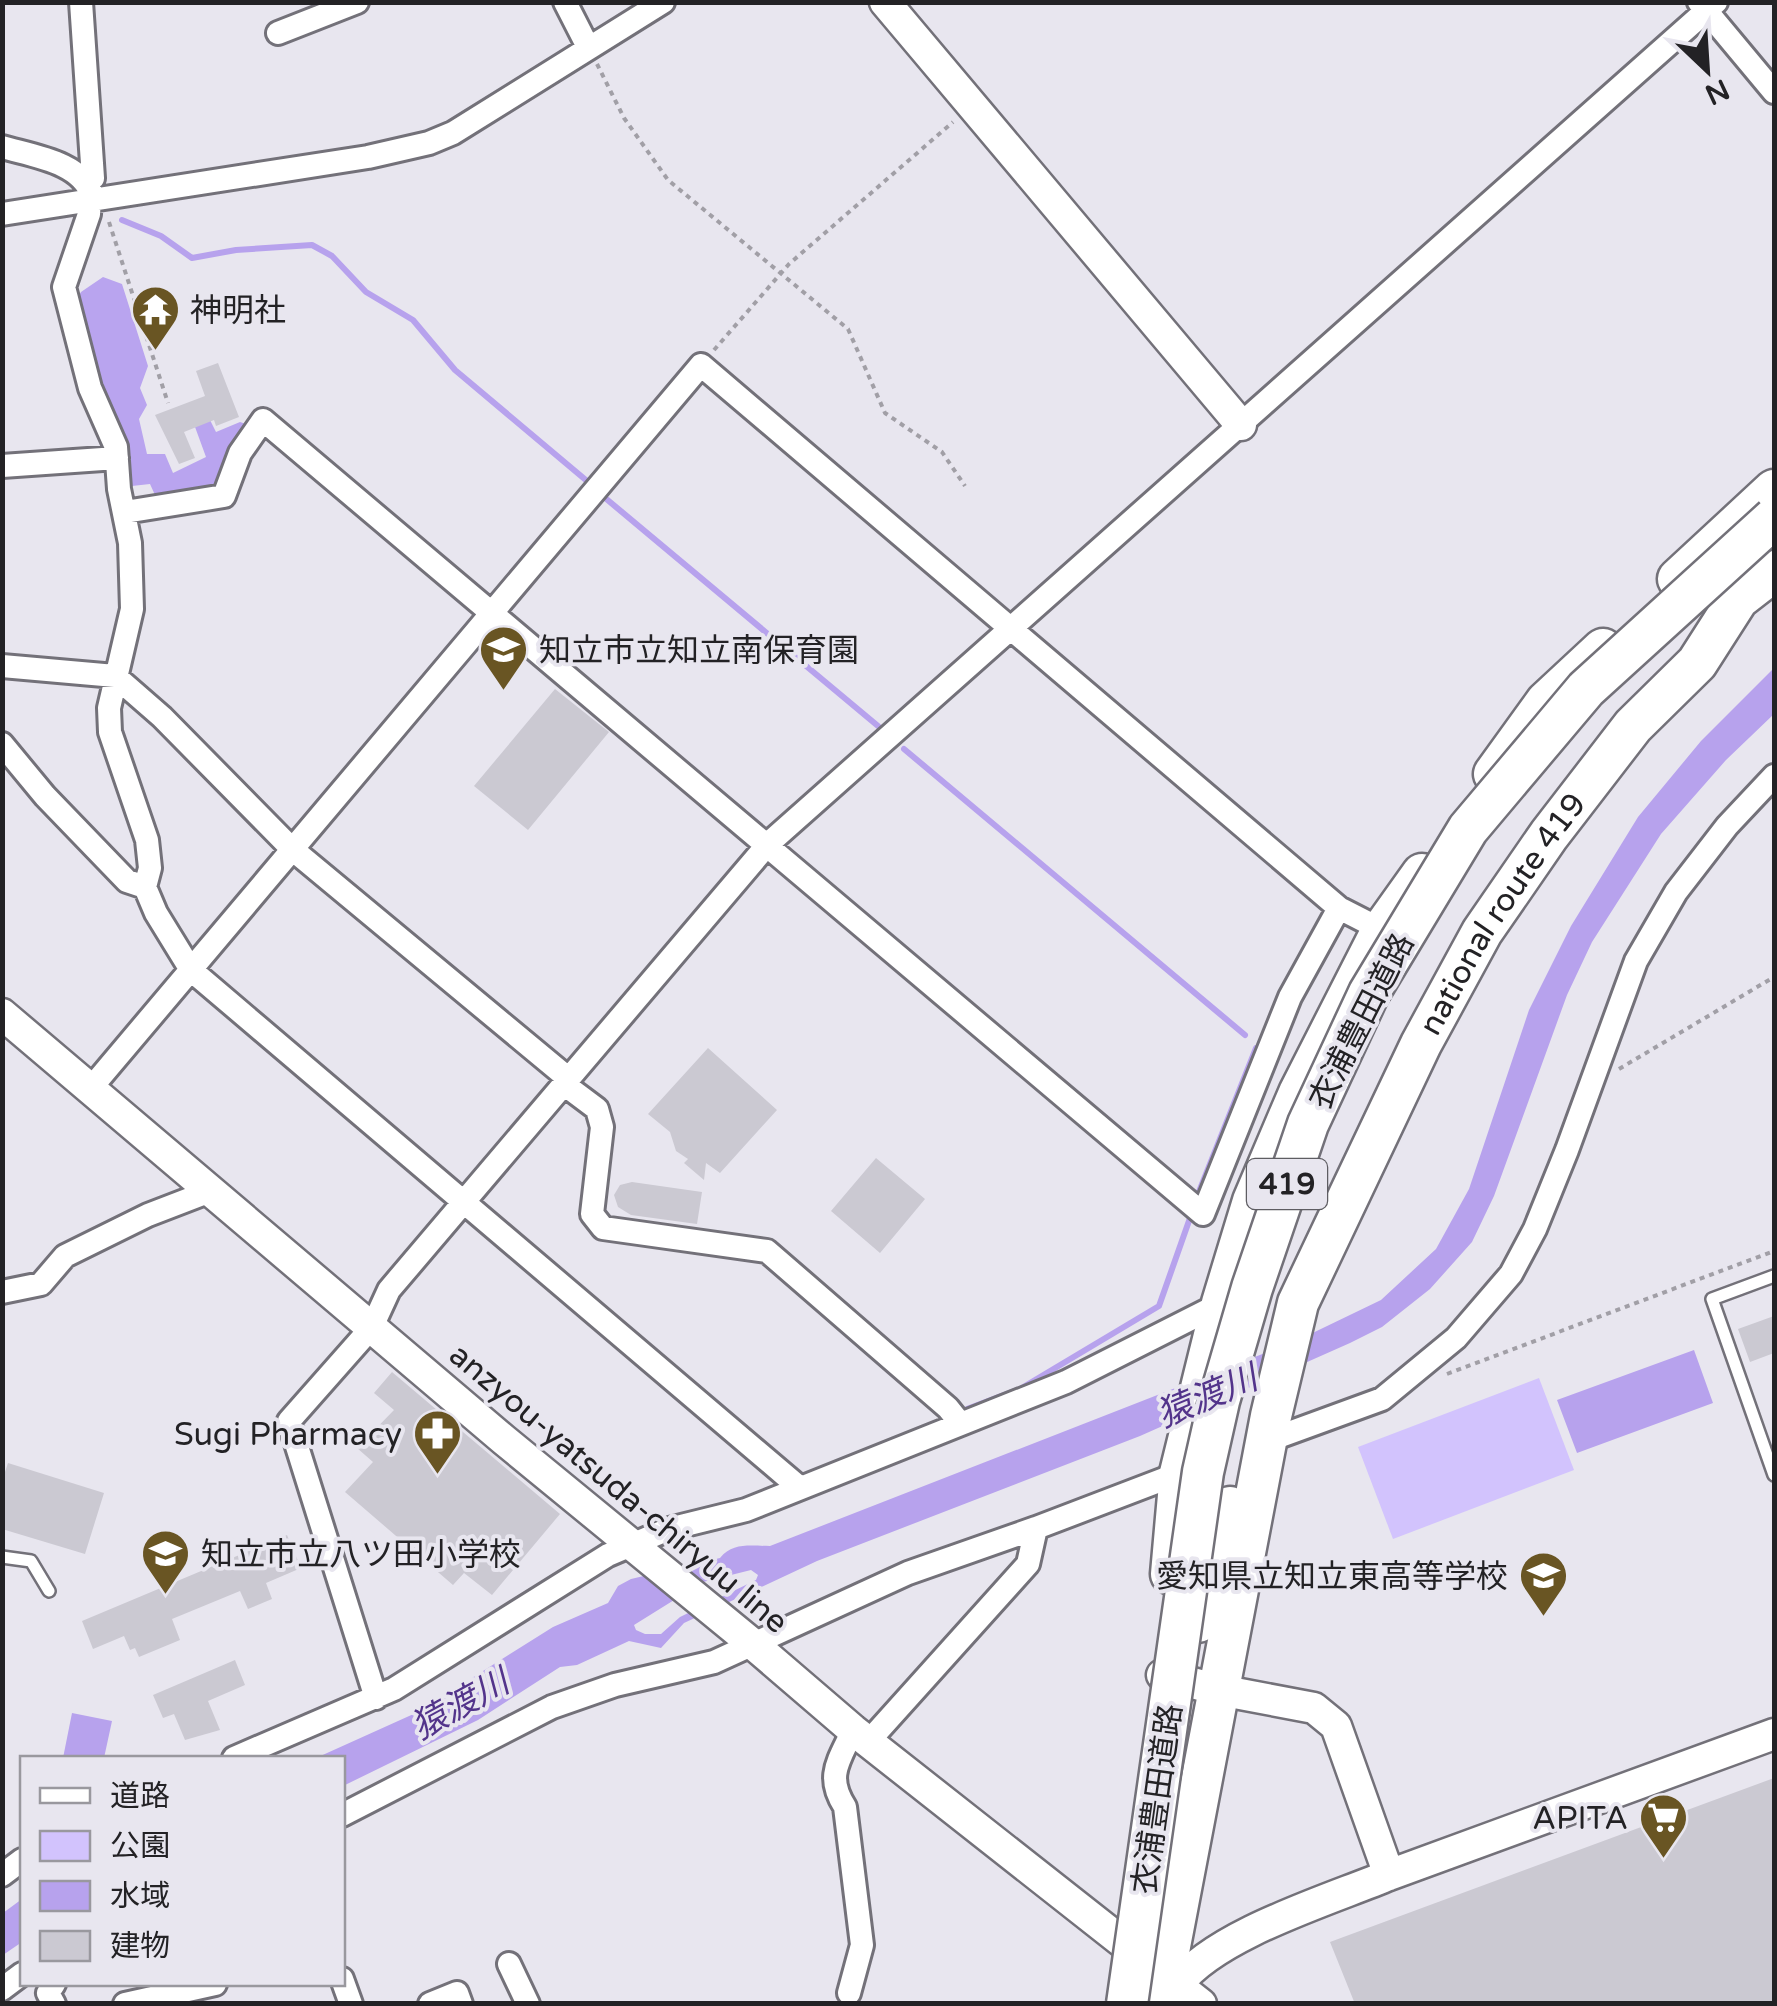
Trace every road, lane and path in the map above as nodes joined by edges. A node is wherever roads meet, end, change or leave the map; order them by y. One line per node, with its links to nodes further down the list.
1 (81, 2): 12 (street)
2 (356, 2): 7 (street)
3 (566, 2): 8 (street)
4 (663, 2): 8 (street)
5 (885, 2): 10 (street)
6 (1707, 5): 9 (street); 17 (street)
7 (278, 33)
8 (588, 47): 12 (street); 14 (path)
9 (1774, 92)
10 (972, 106): 14 (path); 17 (street)
11 (2, 147): 12 (street)
12 (93, 195): 13 (street); 16 (path); 18 (street)
13 (2, 214)
14 (782, 272): 15 (path); 20 (path)
15 (701, 365): 27 (street); 28 (street)
16 (168, 403)
17 (1241, 425): 28 (street)
18 (118, 458): 19 (street); 22 (street)
19 (2, 466)
20 (965, 486)
21 (1774, 490): 37 (highway, 419)
22 (125, 512): 27 (street); 30 (street)
23 (1774, 518): 81 (highway, 衣浦豊田道路 / 419, bridge)
24 (1774, 544): 61 (highway, 衣浦豊田道路 / 419)
25 (1774, 571): 26 (highway, national route 419 / 419)
26 (1738, 599): 53 (highway, national route 419 / 419); 61 (highway, 衣浦豊田道路 / 419)
27 (492, 612): 33 (street); 34 (street)
28 (1010, 628): 33 (street); 36 (street)
29 (2, 666): 30 (street)
30 (115, 676): 34 (street); 35 (street)
31 (2, 744): 35 (street)
32 (1774, 776): 42 (street)
33 (768, 844): 36 (street); 41 (street)
34 (292, 848): 38 (street); 41 (street)
35 (145, 887): 38 (street)
36 (1339, 908): 37 (street)
37 (1382, 930): 49 (highway, 419)
38 (191, 970): 43 (street); 45 (street)
39 (1774, 977): 42 (path)
40 (2, 1014): 43 (street, anzyou-yatsuda-chiryuu line)
41 (566, 1082): 45 (street); 52 (street)
42 (1592, 1085): 53 (street)
43 (91, 1088): 44 (street, anzyou-yatsuda-chiryuu line)
44 (213, 1190): 48 (street); 50 (street, anzyou-yatsuda-chiryuu line)
45 (465, 1201): 50 (street); 56 (street)
46 (1774, 1250): 51 (path)
47 (1774, 1276): 55 (lane)
48 (2, 1292)
49 (1220, 1316): 52 (street); 54 (highway, 419)
50 (372, 1327): 58 (street, anzyou-yatsuda-chiryuu line); 65 (street)
51 (1438, 1378)
52 (960, 1423): 56 (street)
53 (1269, 1428): 64 (highway, 419)
54 (1180, 1474): 57 (street); 63 (highway, 419)
55 (1774, 1476)
56 (800, 1488): 58 (street)
57 (1036, 1528): 62 (street); 67 (street)
58 (630, 1545): 62 (street, anzyou-yatsuda-chiryuu line); 65 (street)
59 (2, 1556): 60 (lane)
60 (49, 1590)
61 (1198, 1622): 75 (highway, 衣浦豊田道路 / 419)
62 (749, 1641): 67 (street, anzyou-yatsuda-chiryuu line); 69 (street)
63 (1162, 1675): 64 (street); 71 (highway, 419)
64 (1219, 1690): 70 (street); 75 (highway, 419)
65 (376, 1698): 68 (street)
66 (1774, 1734): 70 (street)
67 (861, 1736): 71 (street, anzyou-yatsuda-chiryuu line); 74 (street)
68 (239, 1756)
69 (345, 1813)
70 (1389, 1875): 75 (street)
71 (1127, 1947): 75 (street, anzyou-yatsuda-chiryuu line); 80 (highway, 419)
72 (509, 1964): 79 (street)
73 (210, 1986): 76 (street)
74 (849, 1993)
75 (1169, 1993)
76 (125, 2004)
77 (430, 2004): 78 (street)
78 (461, 2004)
79 (528, 2004)
80 (1117, 2004)
81 (1128, 2004)

